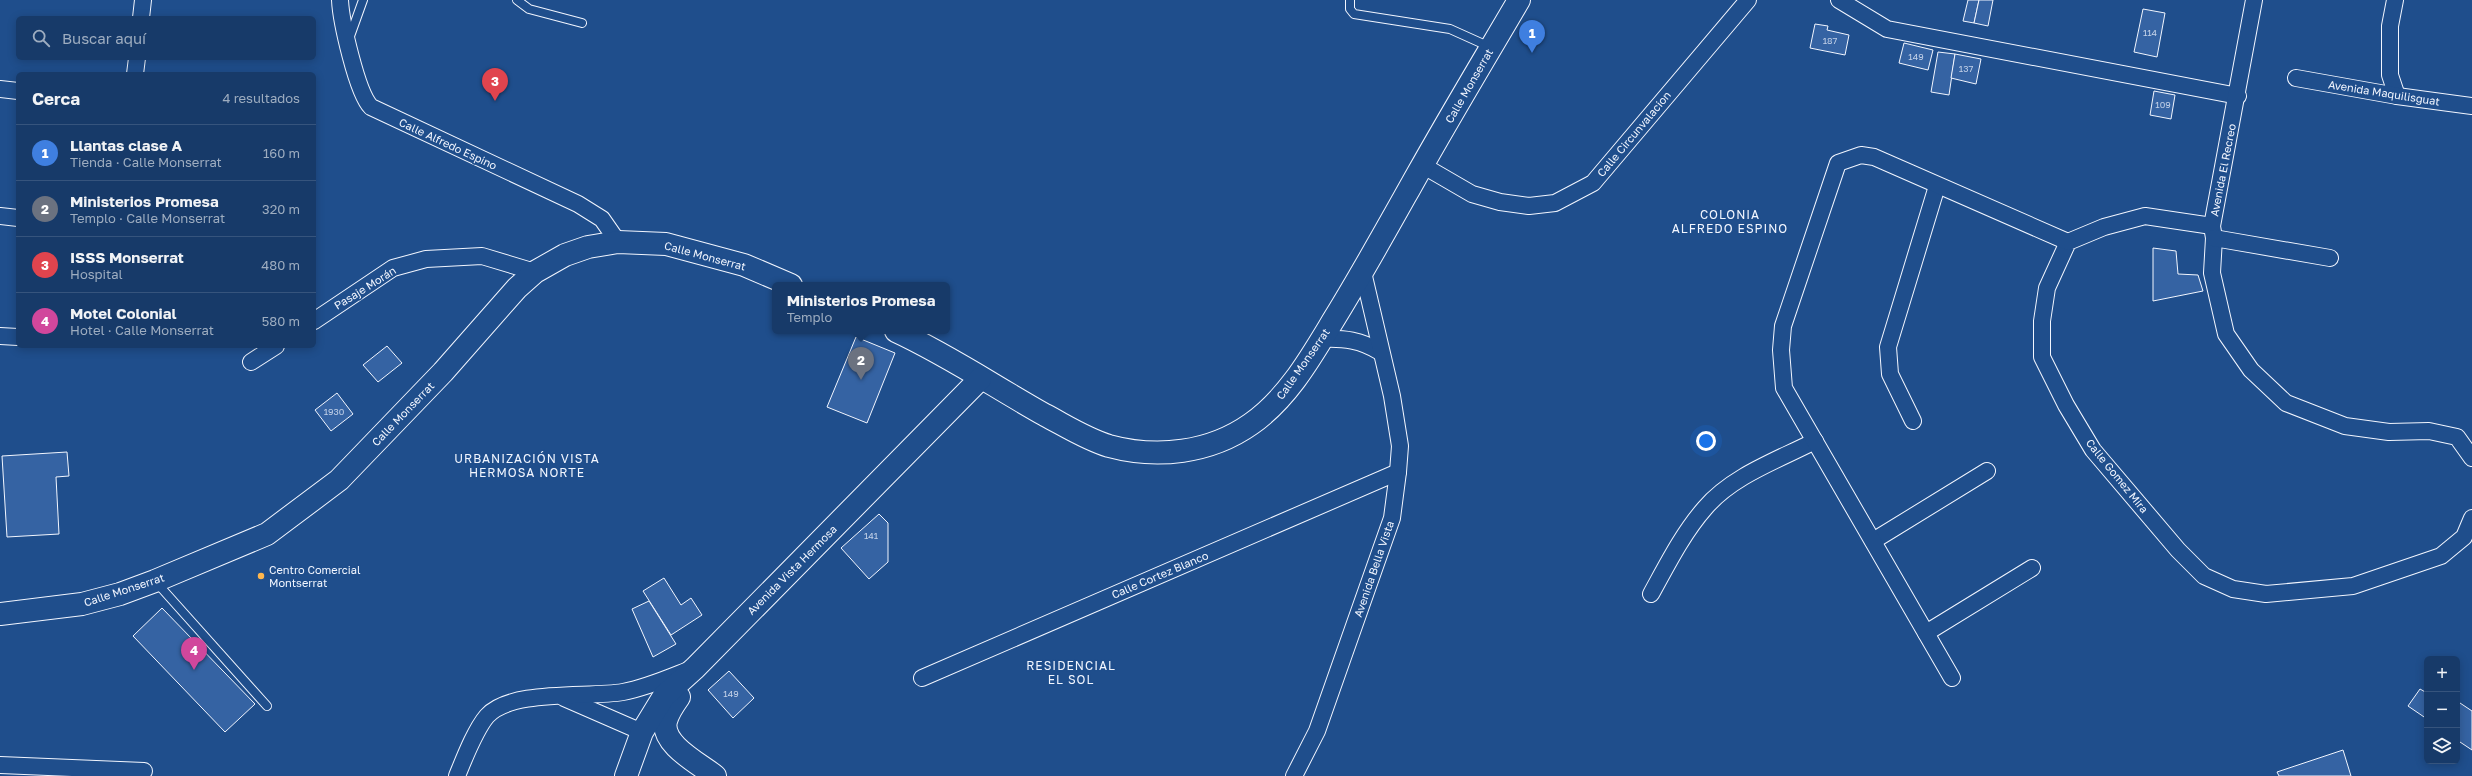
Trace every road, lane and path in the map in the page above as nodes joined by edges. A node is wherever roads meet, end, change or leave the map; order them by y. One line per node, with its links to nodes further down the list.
1 (143, 0): 11 (street)
2 (340, 0): 13 (street, Calle Alfredo Espino)
3 (363, 0): 13 (lane)
4 (517, 0): 12 (lane)
5 (1350, 0): 14 (lane)
6 (1519, 0): 14 (street, Calle Monserrat)
7 (1748, 0): 23 (street, Calle Circunvalacion)
8 (1839, 0): 20 (street)
9 (2254, 0): 20 (street, Avenida El Recreo)
10 (2395, 0): 21 (street)
11 (141, 16)
12 (582, 24)
13 (348, 41): 28 (street, Calle Alfredo Espino)
14 (1491, 48): 23 (street, Calle Monserrat)
15 (137, 60): 16 (street)
16 (135, 72)
17 (2296, 78): 21 (street, Avenida Maquilisguat)
18 (0, 89): 19 (street)
19 (16, 91)
20 (2238, 96): 27 (street, Avenida El Recreo)
21 (2397, 96): 22 (street, Avenida Maquilisguat)
22 (2472, 106)
23 (1422, 165): 32 (street, Calle Monserrat)
24 (1937, 186): 29 (street); 43 (street); 44 (street)
25 (0, 216): 26 (street)
26 (16, 218)
27 (2213, 232): 29 (street); 30 (street); 45 (street, Avenida El Recreo)
28 (618, 242): 31 (street, Calle Monserrat); 33 (street, Calle Monserrat)
29 (2068, 242): 48 (street, Calle Gomez Mira)
30 (2330, 258)
31 (535, 272): 34 (street, Pasaje Morán); 51 (street, Calle Monserrat)
32 (1363, 272): 38 (street, Calle Monserrat); 40 (street, Avenida Bella Vista)
33 (784, 282)
34 (316, 320)
35 (902, 334): 42 (street, Calle Monserrat)
36 (0, 336): 37 (street)
37 (16, 337)
38 (1322, 339): 40 (street); 42 (street, Calle Monserrat)
39 (273, 348): 41 (street)
40 (1380, 352): 47 (street, Avenida Bella Vista)
41 (251, 362)
42 (980, 379): 55 (street, Avenida Vista Hermosa)
43 (1913, 421)
44 (1815, 442): 49 (street); 52 (street)
45 (2472, 458)
46 (1987, 471): 49 (street)
47 (1398, 472): 56 (street, Calle Cortez Blanco); 69 (street, Avenida Bella Vista)
48 (2472, 518)
49 (1872, 541): 54 (street)
50 (2032, 568): 54 (street)
51 (155, 581): 53 (street, Calle Monserrat); 59 (lane)
52 (1651, 594)
53 (0, 614)
54 (1926, 633): 57 (street)
55 (695, 668): 58 (street); 60 (street, Avenida Vista Hermosa); 61 (street)
56 (922, 678)
57 (1952, 678)
58 (560, 696): 60 (street); 65 (street)
59 (267, 706)
60 (642, 732): 66 (street, Avenida Vista Hermosa)
61 (672, 744): 67 (street); 68 (street)
62 (0, 765): 64 (street)
63 (144, 770): 64 (street)
64 (109, 773)
65 (457, 776)
66 (626, 776)
67 (631, 776)
68 (715, 776)
69 (1294, 776)

